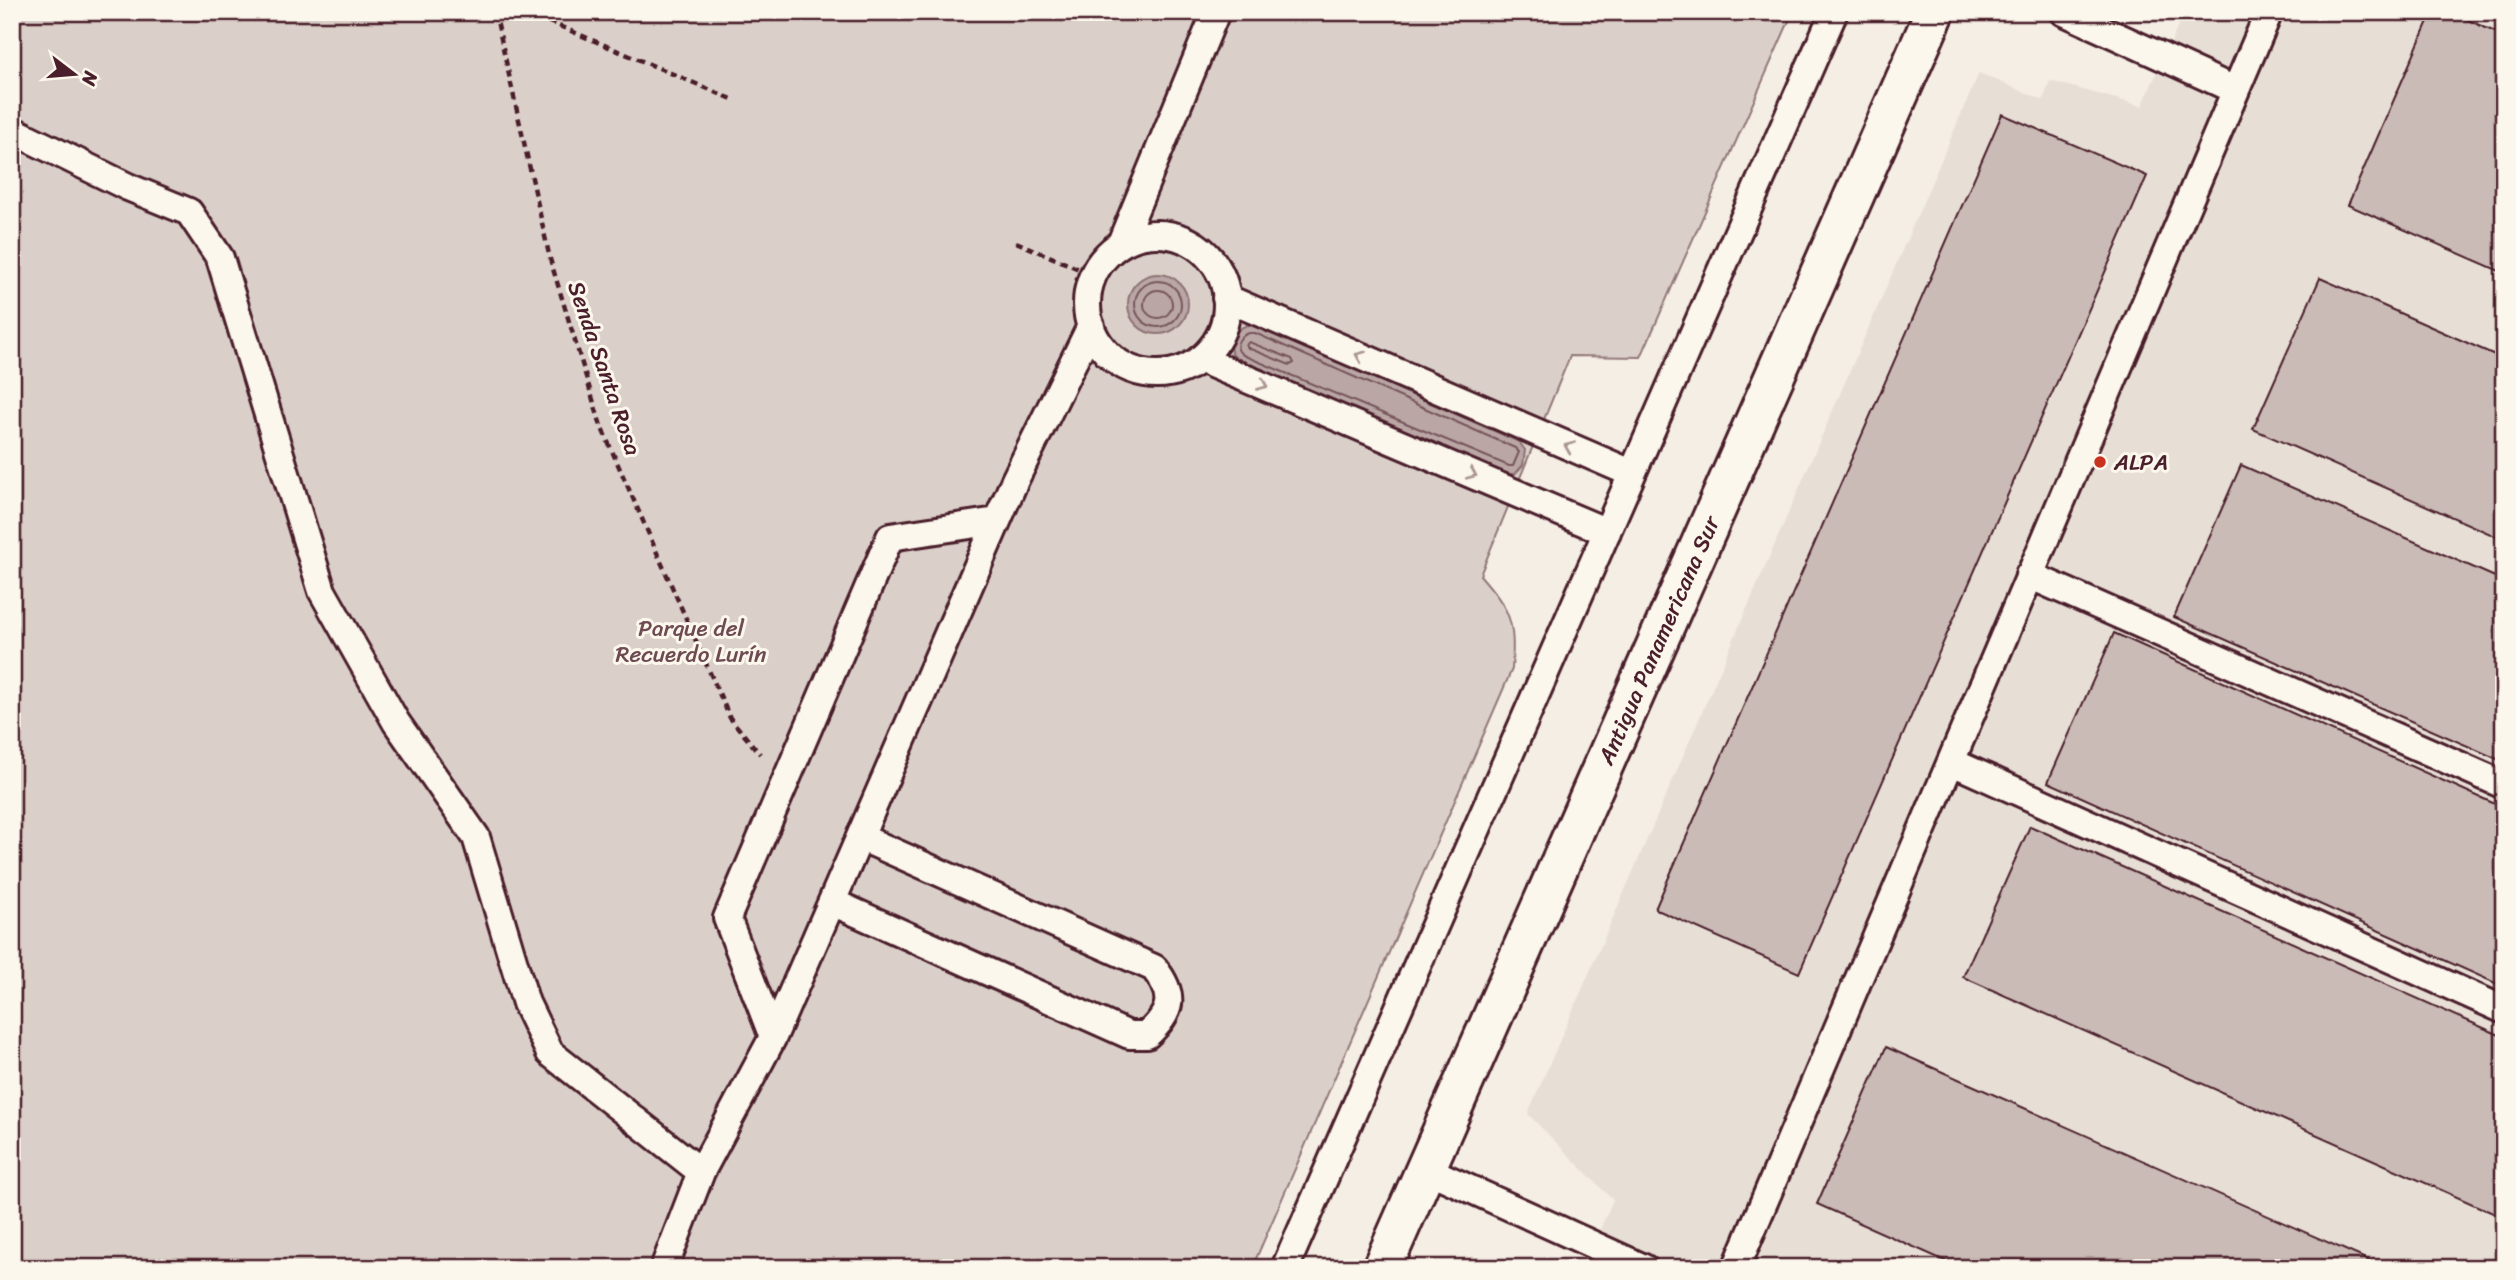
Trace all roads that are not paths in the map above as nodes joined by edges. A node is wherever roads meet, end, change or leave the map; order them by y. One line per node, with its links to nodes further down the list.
1 (1834, 12): 12 (lane)
2 (1935, 12): 22 (main road, Antigua Panamericana Sur)
3 (2064, 12): 6 (lane)
4 (2269, 12): 6 (lane)
5 (1210, 16): 8 (lane)
6 (2235, 90): 15 (lane)
7 (12, 130): 23 (lane)
8 (1121, 243): 9 (lane); 10 (lane)
9 (1226, 298): 11 (lane); 12 (lane, one-way to 9)
10 (1091, 326): 11 (lane); 13 (lane)
11 (1200, 359): 14 (lane, one-way to 14)
12 (1631, 474): 14 (lane)
13 (997, 521): 18 (lane); 21 (lane)
14 (1607, 532): 25 (lane)
15 (2029, 575): 16 (lane); 17 (lane)
16 (1952, 762): 20 (lane); 28 (lane)
17 (2504, 785)
18 (860, 837): 19 (lane); 19 (lane)
19 (832, 902): 21 (lane)
20 (2504, 1010)
21 (774, 1037): 23 (lane)
22 (1426, 1168): 26 (main road, Antigua Panamericana Sur); 27 (lane)
23 (701, 1172): 24 (lane)
24 (664, 1268)
25 (1285, 1268)
26 (1382, 1268)
27 (1644, 1268)
28 (1736, 1268)

